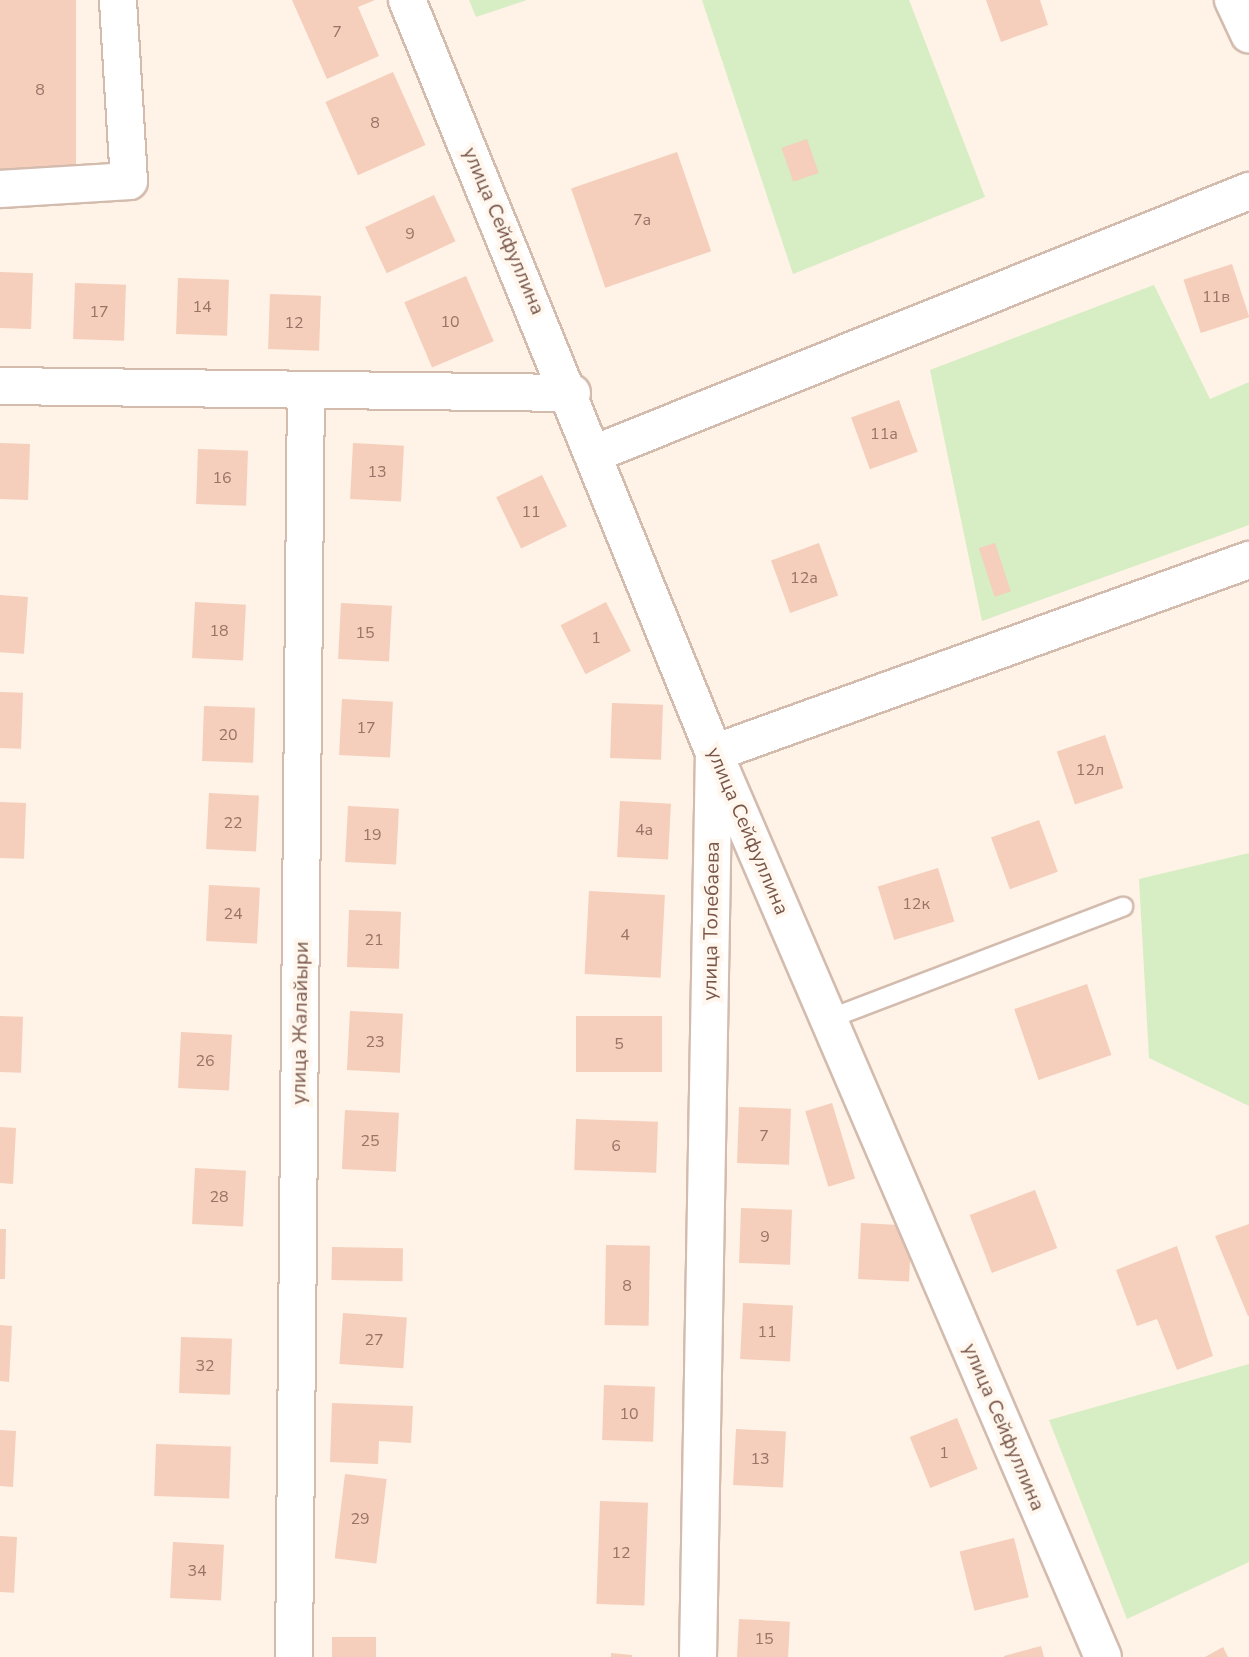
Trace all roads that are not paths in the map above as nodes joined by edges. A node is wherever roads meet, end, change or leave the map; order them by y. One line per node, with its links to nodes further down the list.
1 (118, 0): 5 (street)
2 (407, 0): 9 (street, улица Сейфуллина)
3 (1233, 0): 4 (street)
4 (1249, 35)
5 (0, 189)
6 (1249, 191): 10 (street)
7 (0, 386): 8 (street)
8 (306, 390): 9 (street); 15 (street, улица Жалайыри)
9 (572, 393): 10 (street, улица Сейфуллина)
10 (596, 453): 12 (street, улица Сейфуллина)
11 (1249, 560): 12 (street)
12 (714, 753): 14 (street, улица Сейфуллина); 16 (street, улица Толебаева)
13 (1123, 907): 14 (lane)
14 (829, 1019): 17 (street, улица Сейфуллина)
15 (294, 1657)
16 (698, 1657)
17 (1103, 1657)

